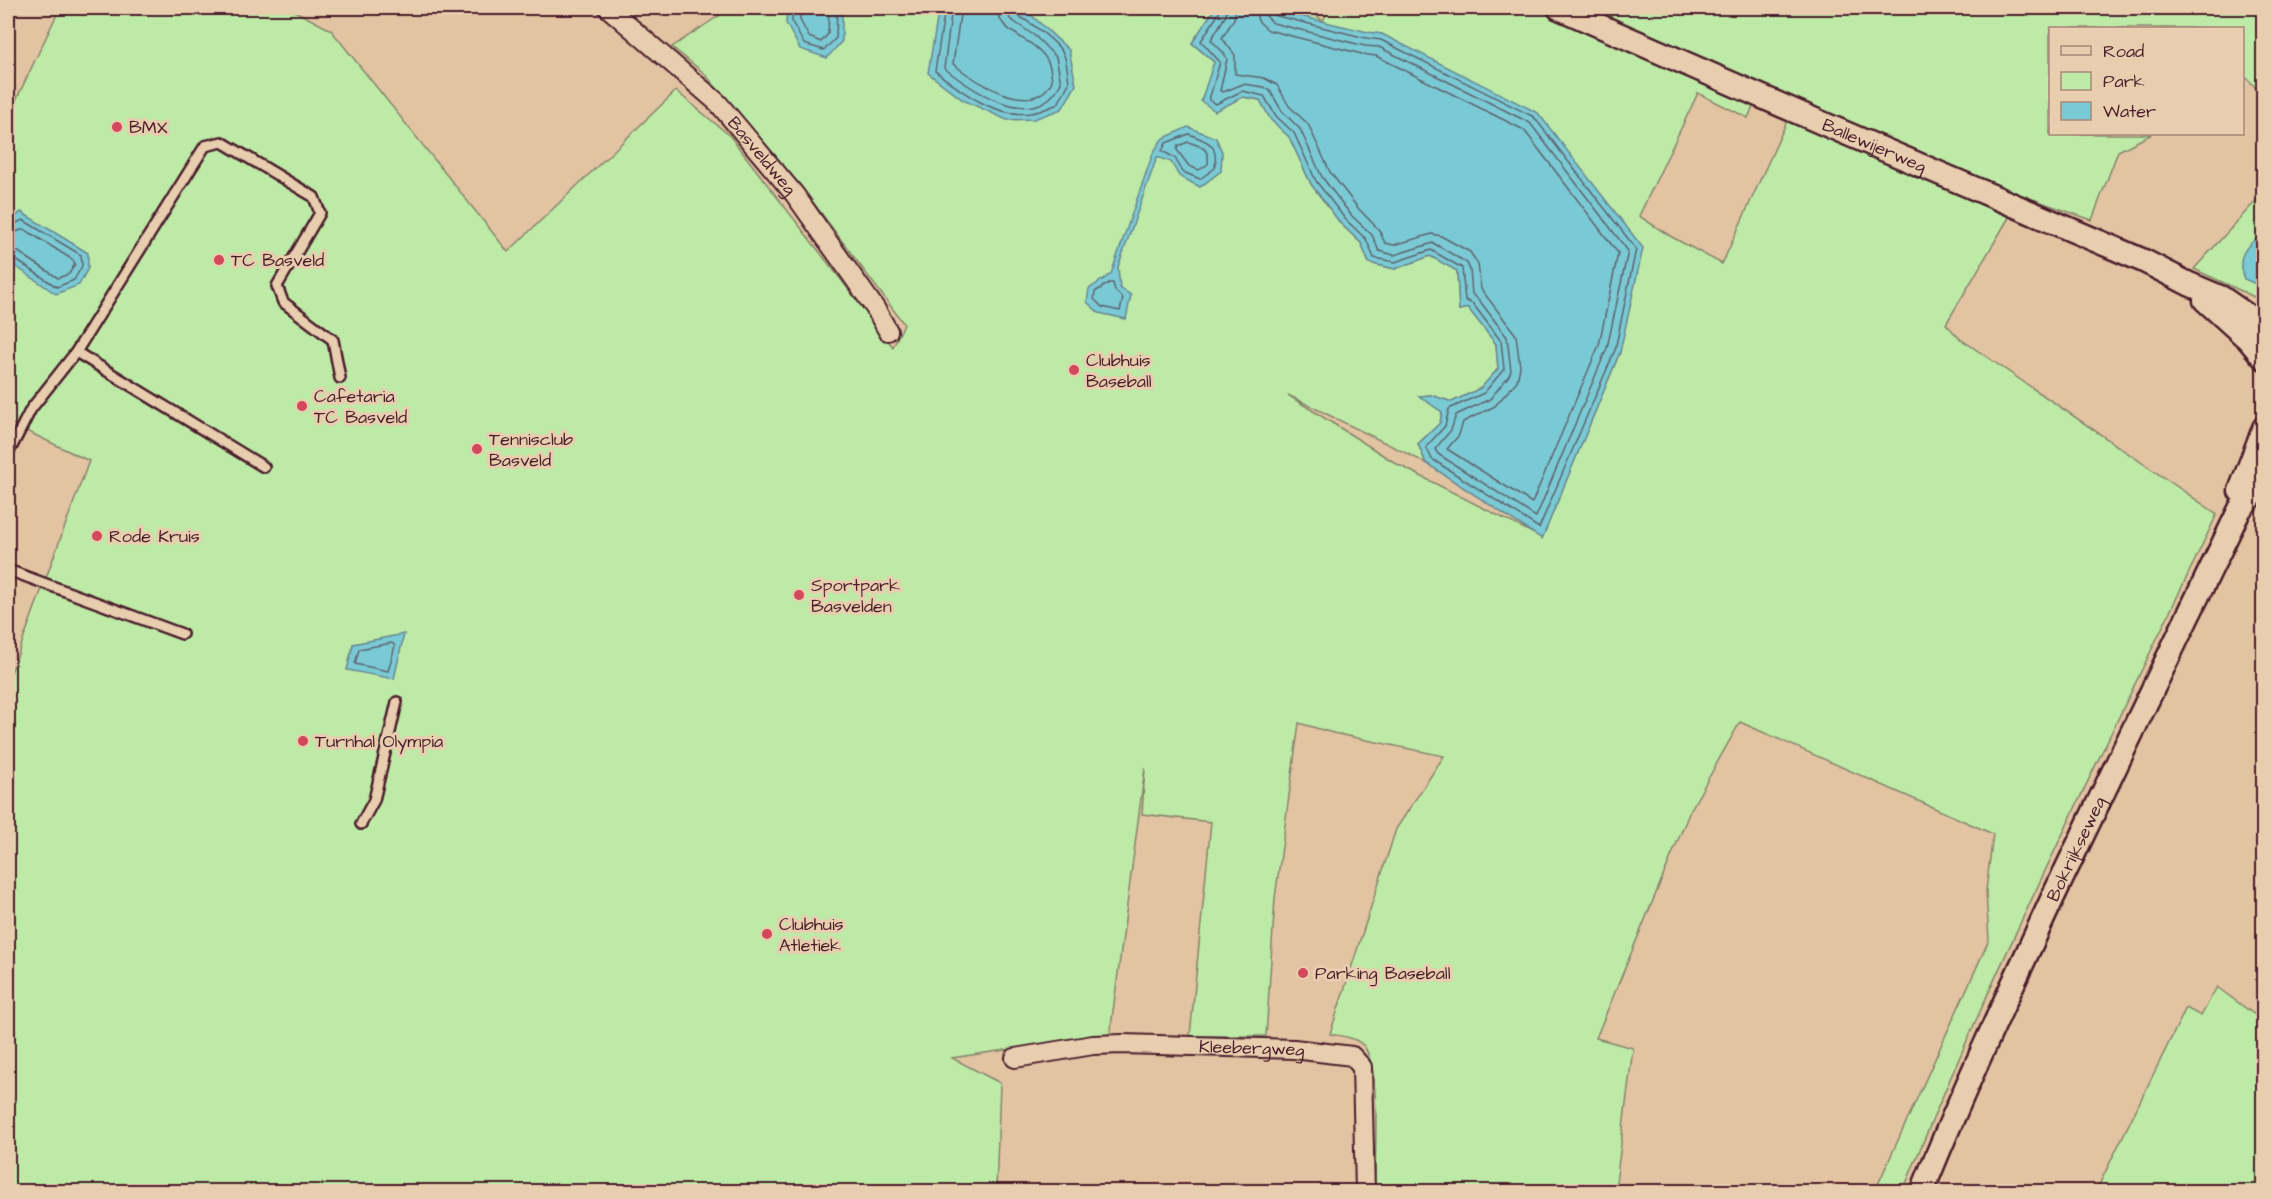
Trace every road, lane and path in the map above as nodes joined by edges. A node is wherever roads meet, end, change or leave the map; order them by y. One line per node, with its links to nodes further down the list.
1 (608, 8): 5 (street, Basveldweg)
2 (1559, 8): 3 (street, Ballewijerweg)
3 (2189, 284): 4 (street, Ballewijerweg); 7 (street, Ballewijerweg)
4 (2264, 327)
5 (888, 331)
6 (76, 352): 8 (lane); 10 (lane); 11 (lane)
7 (2264, 358)
8 (340, 378)
9 (2264, 428): 13 (street, Bokrijkseweg)
10 (10, 448)
11 (264, 467)
12 (2264, 472): 13 (street, Bokrijkseweg)
13 (2240, 509): 20 (street, Bokrijkseweg)
14 (8, 570): 15 (lane)
15 (182, 634)
16 (397, 702): 17 (lane)
17 (361, 824)
18 (1015, 1058): 19 (street, Kleebergweg)
19 (1365, 1191)
20 (1922, 1191)

